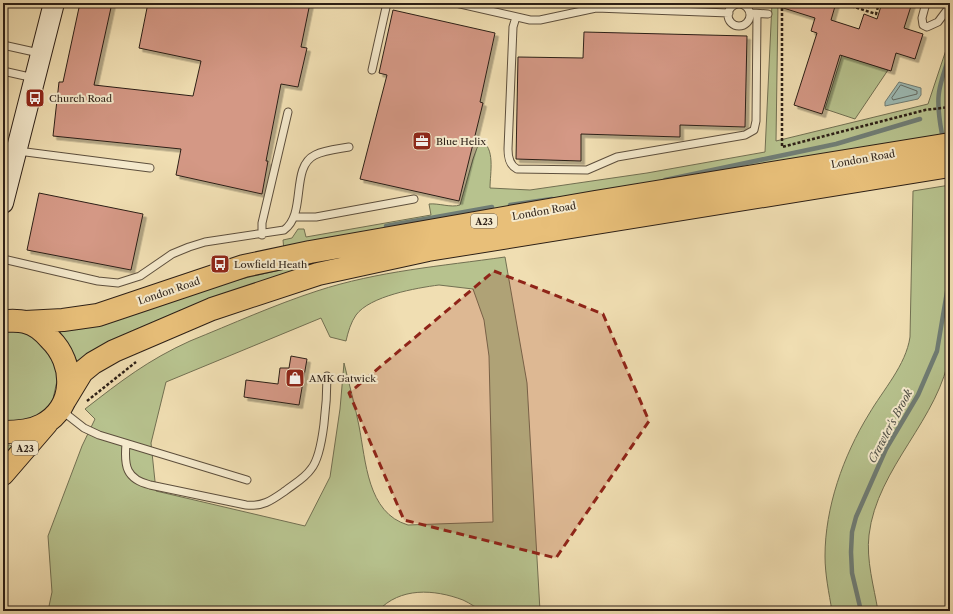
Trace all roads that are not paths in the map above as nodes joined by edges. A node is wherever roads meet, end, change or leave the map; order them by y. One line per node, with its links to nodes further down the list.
1 (54, 3): 11 (street)
2 (387, 3): 12 (lane)
3 (456, 3): 9 (lane)
4 (926, 3): 5 (lane)
5 (950, 6)
6 (729, 13): 7 (lane); 7 (lane); 9 (lane)
7 (754, 13): 8 (lane); 9 (lane)
8 (768, 14)
9 (516, 17)
10 (3, 44): 11 (lane)
11 (41, 54): 14 (street)
12 (372, 70)
13 (3, 71): 14 (lane)
14 (35, 78): 18 (street)
15 (288, 112): 24 (lane)
16 (950, 144): 26 (main road, London Road / A23)
17 (349, 147): 23 (lane)
18 (16, 151): 20 (lane); 22 (street)
19 (950, 166): 28 (main road, London Road / A23)
20 (150, 168)
21 (414, 199): 23 (lane)
22 (3, 203)
23 (294, 217): 24 (lane)
24 (262, 235): 25 (lane)
25 (3, 259)
26 (13, 318): 28 (main road)
27 (327, 376): 30 (lane)
28 (60, 412): 29 (main road); 30 (lane); 31 (main road, London Road / A23)
29 (3, 432)
30 (126, 444): 32 (lane)
31 (3, 474)
32 (246, 480)

